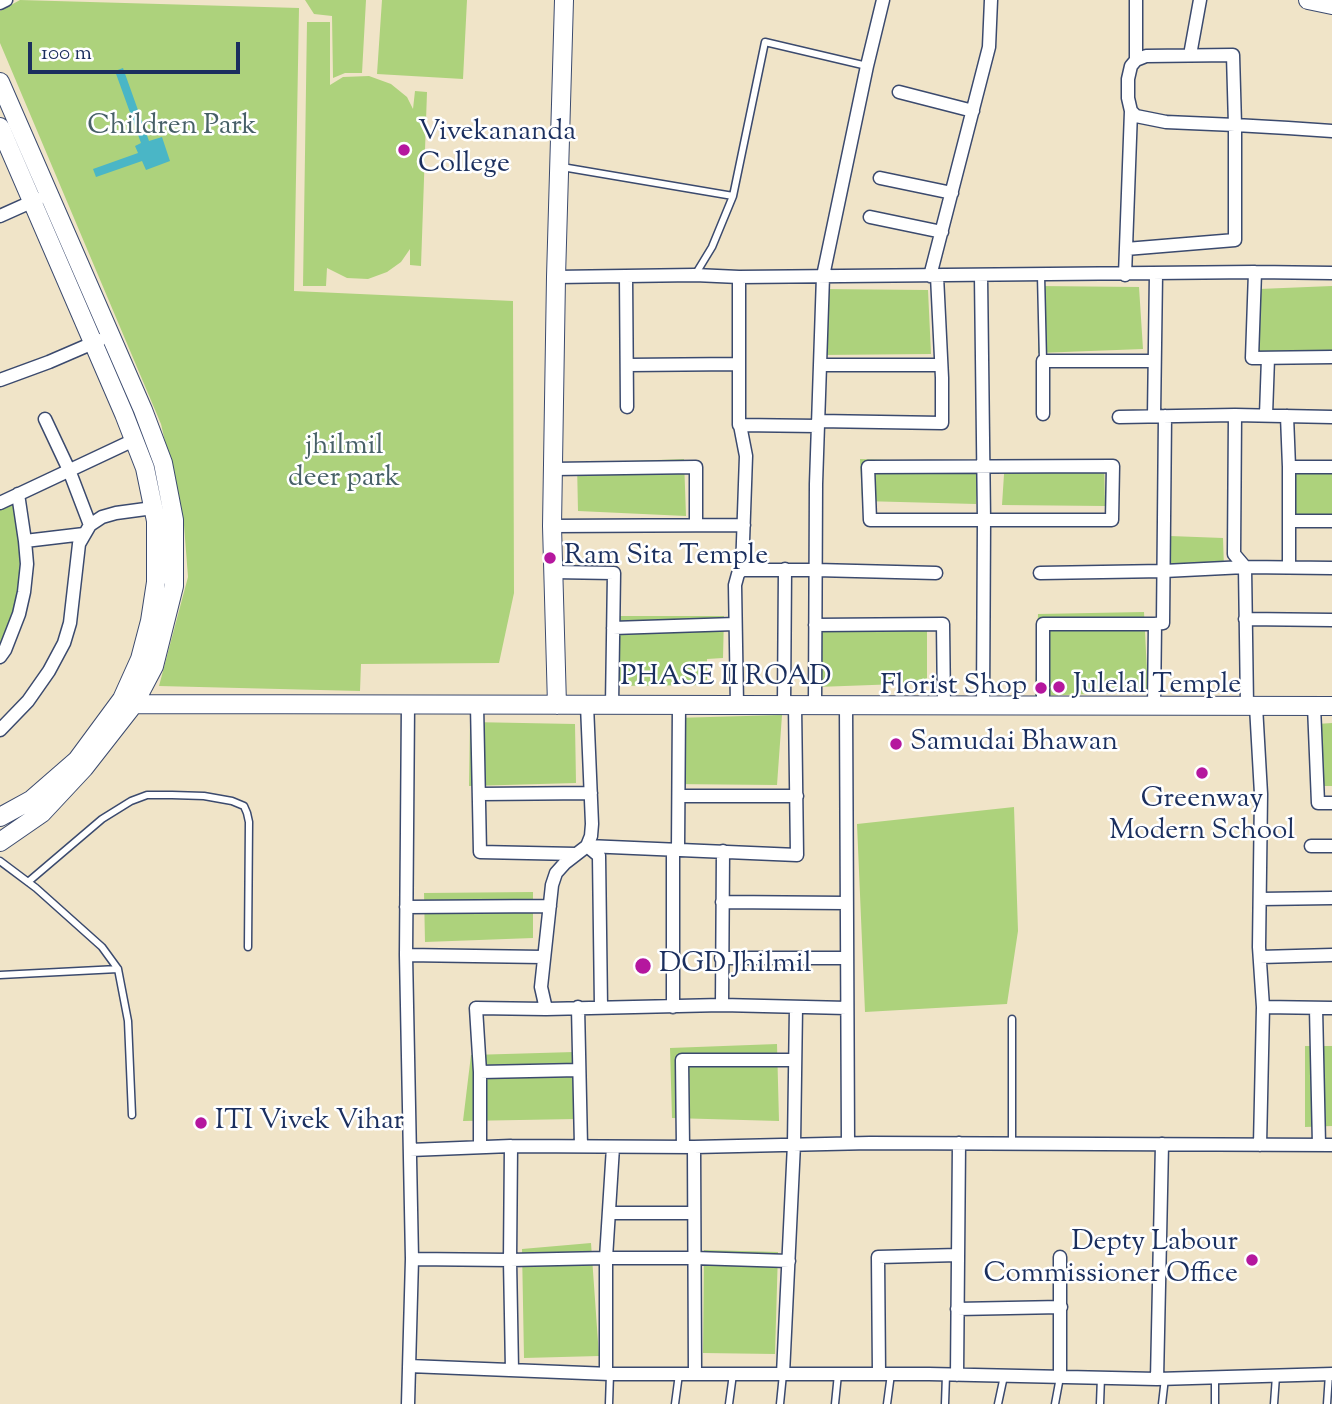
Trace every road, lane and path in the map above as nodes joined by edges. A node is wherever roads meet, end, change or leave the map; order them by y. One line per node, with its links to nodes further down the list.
1 (6, 0): 8 (street)
2 (564, 0): 20 (street)
3 (883, 0): 12 (street)
4 (991, 0): 15 (street)
5 (1136, 0): 11 (street)
6 (1200, 0): 10 (street)
7 (1308, 0): 9 (street)
8 (0, 3)
9 (1332, 5)
10 (1190, 55): 11 (street); 17 (street)
11 (1136, 60): 16 (street)
12 (867, 66): 23 (lane); 36 (street)
13 (0, 82): 24 (street)
14 (899, 92): 15 (street)
15 (973, 111): 22 (street)
16 (1131, 111): 17 (street); 28 (street)
17 (1235, 125): 19 (street); 28 (street)
18 (0, 127): 24 (street)
19 (1332, 131)
20 (559, 166): 23 (lane); 39 (street)
21 (880, 178): 22 (street)
22 (952, 193): 27 (street)
23 (733, 196): 32 (lane)
24 (41, 198): 25 (street); 41 (street); 42 (street)
25 (0, 216)
26 (870, 217): 27 (street)
27 (942, 232): 37 (street)
28 (1126, 249): 34 (street)
29 (1255, 272): 30 (street); 31 (street); 44 (street)
30 (1332, 273)
31 (1156, 274): 34 (street); 45 (street)
32 (695, 275): 35 (street); 40 (street)
33 (1041, 275): 34 (street); 38 (street); 46 (lane)
34 (1125, 275)
35 (626, 276): 39 (street); 48 (street)
36 (824, 276): 37 (street); 40 (street); 49 (street)
37 (934, 276): 38 (street); 50 (street)
38 (981, 276): 64 (street)
39 (556, 277): 67 (street)
40 (738, 278): 47 (street)
41 (111, 335): 42 (street); 97 (street)
42 (94, 343): 51 (street); 63 (street)
43 (1332, 357): 44 (street)
44 (1268, 358): 55 (street)
45 (1154, 361): 46 (street); 56 (street)
46 (1043, 362): 53 (street)
47 (739, 364): 48 (street); 62 (street)
48 (627, 365): 52 (street)
49 (820, 365): 50 (street); 61 (street)
50 (941, 365): 61 (street)
51 (0, 380)
52 (627, 407)
53 (1043, 414)
54 (1235, 415): 55 (street); 56 (street); 81 (street)
55 (1266, 415): 57 (street)
56 (1159, 416): 58 (street); 86 (street)
57 (1287, 416): 59 (street); 65 (street)
58 (1119, 417)
59 (1332, 417)
60 (45, 419): 68 (street)
61 (818, 423): 62 (street); 85 (street)
62 (740, 425): 76 (street)
63 (134, 440): 68 (street); 71 (street)
64 (983, 467): 72 (street); 72 (street); 72 (street)
65 (1289, 467): 66 (street); 73 (street)
66 (1332, 467)
67 (552, 469): 75 (street); 77 (street)
68 (69, 470): 69 (street); 78 (street)
69 (18, 494): 70 (street); 79 (street)
70 (0, 503)
71 (153, 508): 78 (street); 97 (street)
72 (984, 520): 109 (street)
73 (1289, 521): 74 (street); 80 (street)
74 (1332, 521)
75 (696, 525): 76 (street); 77 (street)
76 (744, 525): 84 (street)
77 (552, 526): 87 (street)
78 (87, 530): 79 (street); 114 (street)
79 (25, 541): 96 (street)
80 (1289, 566): 81 (street); 82 (street)
81 (1245, 567): 86 (street); 90 (street)
82 (1332, 568)
83 (785, 569): 84 (street); 85 (street); 105 (street)
84 (742, 570): 92 (street)
85 (816, 570): 88 (street); 94 (street)
86 (1164, 571): 89 (street); 93 (street)
87 (553, 572): 95 (street); 100 (street)
88 (936, 573)
89 (1040, 573)
90 (1245, 620): 91 (street); 112 (street)
91 (1332, 620)
92 (735, 624): 95 (street); 104 (street)
93 (1155, 624): 110 (street); 111 (street)
94 (815, 625): 106 (street); 108 (street)
95 (613, 628): 102 (street)
96 (0, 657)
97 (128, 701): 98 (street, PHASE II ROAD); 120 (street); 121 (street)
98 (408, 704): 99 (street, PHASE II ROAD); 134 (street)
99 (477, 705): 100 (street, PHASE II ROAD); 116 (street)
100 (557, 705): 101 (street, PHASE II ROAD)
101 (587, 705): 102 (street, PHASE II ROAD); 115 (street)
102 (612, 705): 103 (street, PHASE II ROAD)
103 (679, 705): 104 (street, PHASE II ROAD); 117 (street)
104 (737, 705): 105 (street, PHASE II ROAD)
105 (790, 705): 106 (street, PHASE II ROAD); 118 (street)
106 (815, 705): 107 (street, PHASE II ROAD)
107 (846, 705): 108 (street, PHASE II ROAD); 132 (street)
108 (944, 706): 109 (street, PHASE II ROAD)
109 (983, 706): 110 (street, PHASE II ROAD)
110 (1043, 706): 111 (street, PHASE II ROAD)
111 (1154, 706): 112 (street, PHASE II ROAD)
112 (1251, 706): 113 (street, PHASE II ROAD); 130 (street)
113 (1323, 706): 119 (street)
114 (1, 727)
115 (591, 793): 116 (street); 125 (street)
116 (480, 794): 125 (street)
117 (679, 796): 118 (street); 124 (street)
118 (797, 796): 126 (street)
119 (1332, 803)
120 (0, 817)
121 (0, 842)
122 (1311, 846): 123 (street)
123 (1332, 846)
124 (678, 849): 125 (street); 126 (street); 147 (street)
125 (582, 850): 133 (street); 146 (street)
126 (723, 851): 131 (street)
127 (0, 861): 128 (lane)
128 (28, 882): 135 (lane); 142 (lane)
129 (1332, 898): 130 (street)
130 (1260, 899): 139 (street)
131 (722, 902): 132 (street); 140 (street)
132 (846, 902): 141 (street)
133 (550, 906): 134 (street); 138 (street)
134 (407, 907): 136 (street)
135 (247, 947)
136 (406, 955): 138 (street); 173 (street)
137 (1332, 955): 139 (street)
138 (543, 957): 153 (street)
139 (1260, 957): 149 (street)
140 (722, 958): 141 (street); 144 (street)
141 (846, 958): 150 (street)
142 (118, 970): 143 (lane); 160 (lane)
143 (0, 975)
144 (722, 1005): 147 (street); 148 (street)
145 (578, 1007): 146 (street); 153 (street); 158 (street)
146 (601, 1007): 147 (street)
147 (673, 1007)
148 (796, 1007): 150 (street); 157 (street)
149 (1263, 1007): 151 (street); 166 (street)
150 (847, 1008): 161 (street)
151 (1316, 1008): 152 (street); 155 (street)
152 (1332, 1008)
153 (546, 1009): 159 (street)
154 (1012, 1019): 163 (lane)
155 (1318, 1059): 156 (street); 167 (street)
156 (1332, 1059)
157 (795, 1060): 164 (street); 172 (street)
158 (579, 1070): 159 (street); 169 (street)
159 (480, 1072): 170 (street)
160 (132, 1115)
161 (848, 1143): 162 (street); 164 (street)
162 (958, 1143): 163 (street); 176 (street)
163 (1012, 1143): 165 (street)
164 (794, 1144): 172 (street); 182 (street)
165 (1163, 1144): 166 (street); 201 (street)
166 (1260, 1145): 167 (street)
167 (1326, 1145)
168 (511, 1146): 169 (street); 170 (street); 181 (street)
169 (581, 1146): 171 (street)
170 (480, 1147): 173 (street)
171 (613, 1147): 172 (street); 174 (street)
172 (688, 1147): 175 (street)
173 (411, 1150): 180 (street)
174 (609, 1213): 175 (street); 178 (street)
175 (694, 1213): 179 (street)
176 (958, 1255): 184 (street); 193 (street)
177 (1060, 1257): 183 (street)
178 (606, 1258): 179 (street); 181 (street); 187 (street)
179 (694, 1258): 182 (street); 189 (street)
180 (412, 1259): 181 (street); 185 (street)
181 (510, 1261): 186 (street)
182 (789, 1261): 191 (street)
183 (1061, 1307): 184 (street); 198 (street)
184 (957, 1310): 195 (street)
185 (409, 1366): 186 (street); 202 (street)
186 (512, 1370): 187 (street)
187 (608, 1374): 188 (street); 203 (lane)
188 (679, 1374): 189 (street); 204 (lane)
189 (695, 1374): 190 (street)
190 (733, 1374): 191 (street); 205 (lane)
191 (783, 1374): 192 (street); 206 (lane)
192 (838, 1374): 193 (street); 207 (lane)
193 (885, 1374): 195 (street); 208 (lane)
194 (1331, 1374): 196 (street); 216 (lane)
195 (952, 1375): 197 (street); 209 (lane)
196 (1276, 1375): 200 (street); 215 (lane)
197 (1004, 1376): 198 (street); 210 (lane)
198 (1060, 1377): 199 (street); 211 (lane)
199 (1101, 1377): 201 (street); 212 (lane)
200 (1215, 1377): 201 (street); 214 (lane)
201 (1161, 1378): 213 (lane)
202 (408, 1404)
203 (609, 1404)
204 (675, 1404)
205 (729, 1404)
206 (780, 1404)
207 (835, 1404)
208 (887, 1404)
209 (945, 1404)
210 (998, 1404)
211 (1055, 1404)
212 (1100, 1404)
213 (1162, 1404)
214 (1215, 1404)
215 (1274, 1404)
216 (1327, 1404)

